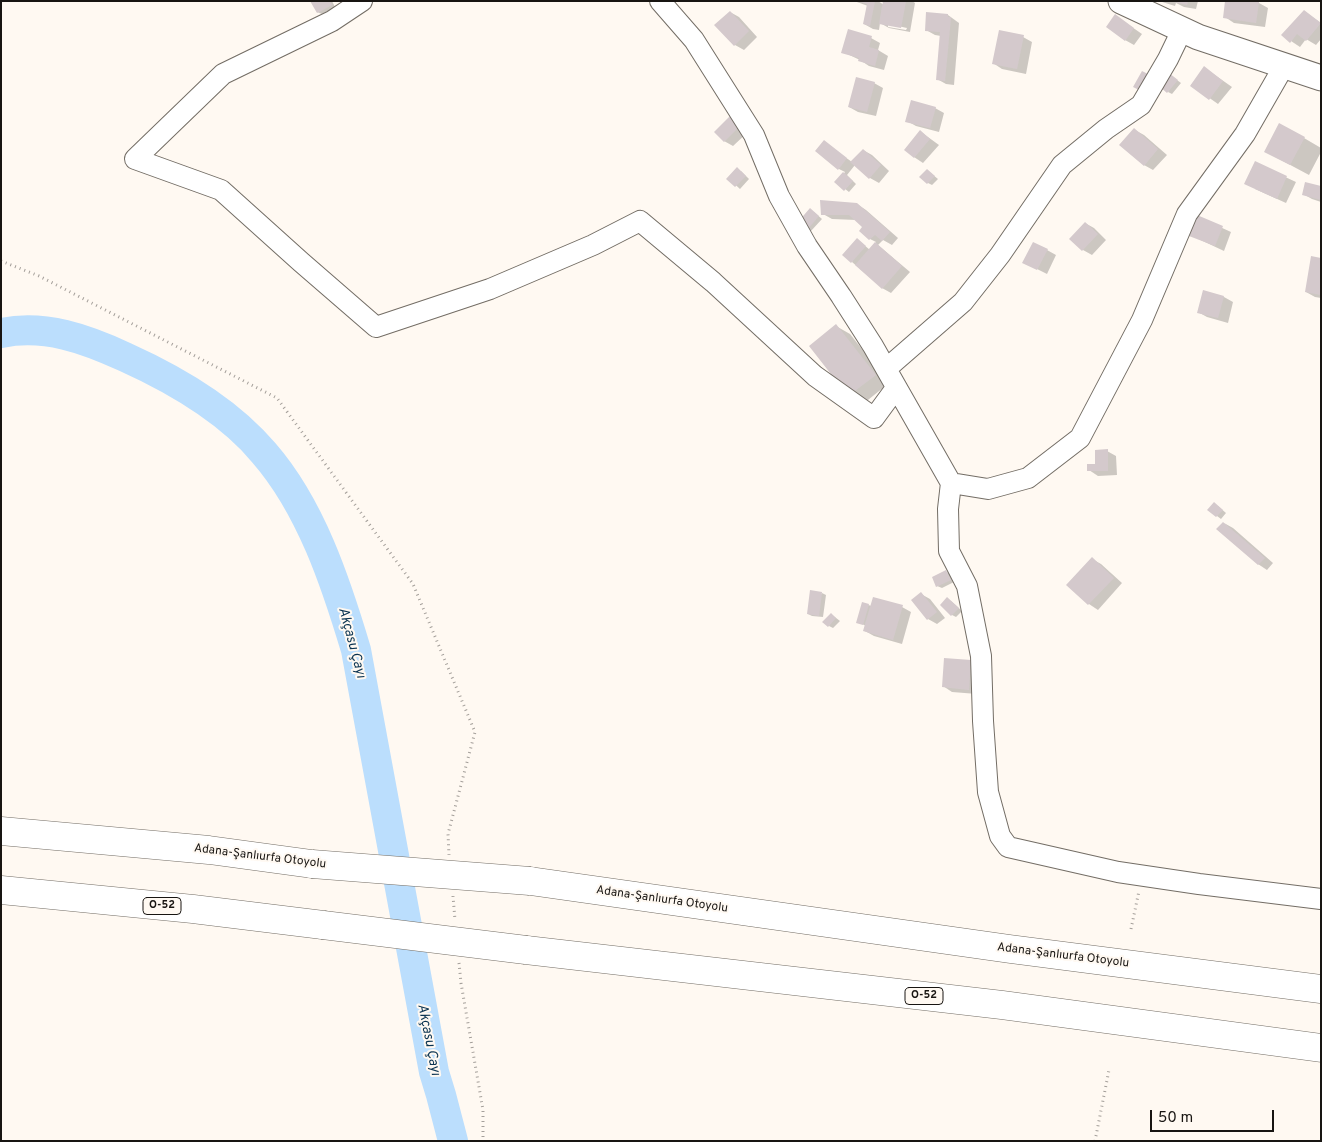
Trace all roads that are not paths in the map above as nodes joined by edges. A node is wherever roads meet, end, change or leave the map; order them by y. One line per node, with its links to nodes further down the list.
1 (362, 1): 8 (street)
2 (660, 1): 7 (street)
3 (1121, 1): 4 (street)
4 (1182, 30): 5 (street); 7 (street)
5 (1284, 66): 6 (street); 9 (street)
6 (1321, 78)
7 (886, 369): 8 (street)
8 (896, 388): 9 (street)
9 (951, 483): 12 (street)
10 (1, 831): 13 (highway, Adana-Şanlıurfa Otoyolu, bridge)
11 (1, 890): 14 (highway, O-52, bridge)
12 (1321, 899)
13 (1321, 989)
14 (1321, 1048)

